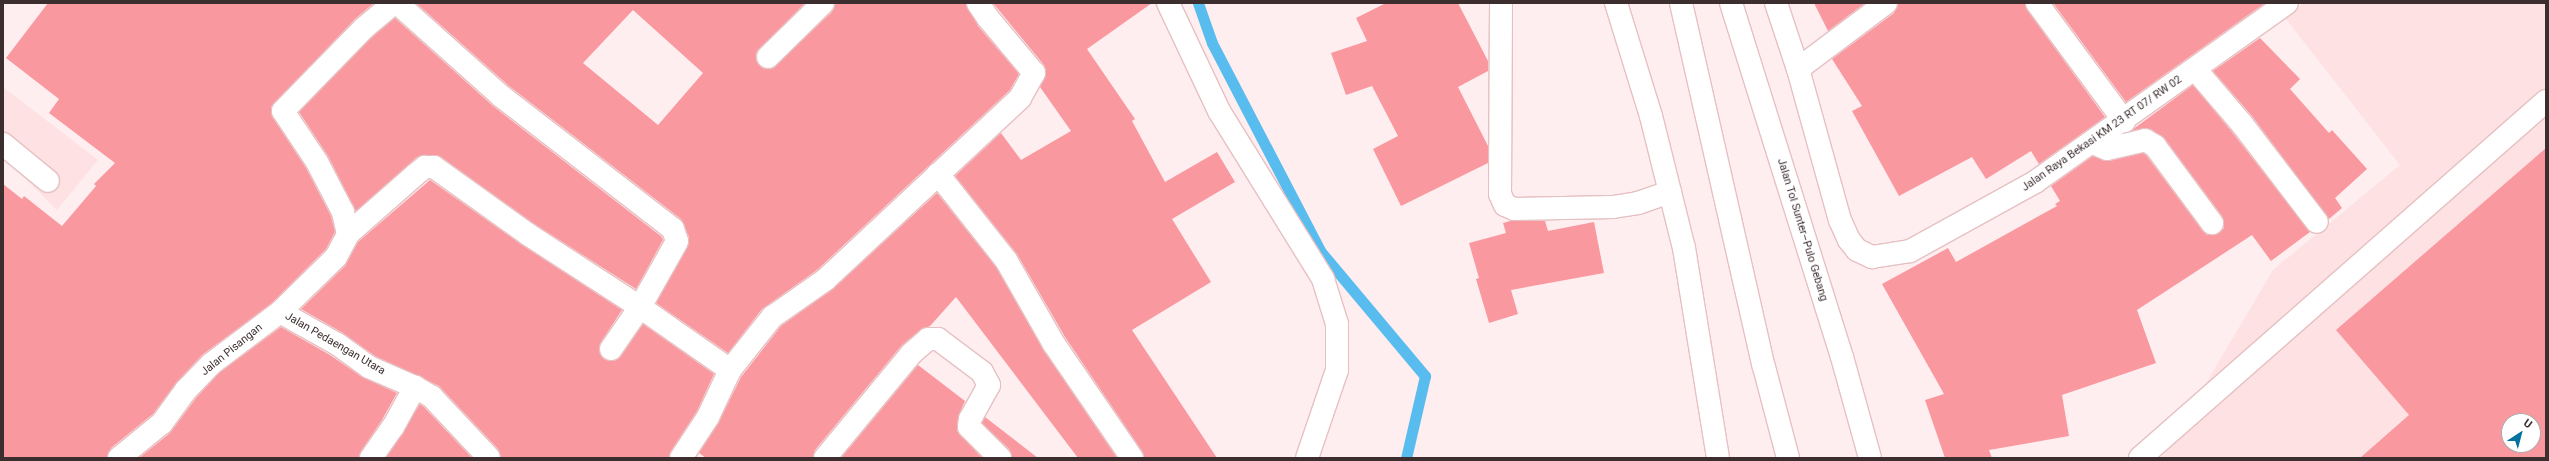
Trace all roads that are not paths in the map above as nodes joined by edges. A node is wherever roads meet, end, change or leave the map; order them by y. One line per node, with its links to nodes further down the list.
1 (394, 3): 26 (main road)
2 (398, 3): 27 (main road)
3 (823, 3): 14 (main road)
4 (978, 3): 21 (main road)
5 (1168, 3): 39 (main road)
6 (1501, 3): 23 (main road)
7 (1616, 3): 23 (main road)
8 (1681, 3): 41 (main road)
9 (1732, 3): 42 (main road, Jalan Tol Sunter–Pulo Gebang)
10 (1776, 3): 15 (main road, Jalan Raya Bekasi KM 23 RT 07/ RW 02)
11 (1886, 3): 15 (main road)
12 (2037, 3): 18 (main road)
13 (2287, 3): 16 (main road, Jalan Raya Bekasi KM 23 RT 07/ RW 02)
14 (768, 57)
15 (1798, 69): 19 (main road, Jalan Raya Bekasi KM 23 RT 07/ RW 02)
16 (2195, 69): 18 (main road, Jalan Raya Bekasi KM 23 RT 07/ RW 02); 24 (main road)
17 (2546, 101): 43 (main road)
18 (2124, 121): 19 (main road, Jalan Raya Bekasi KM 23 RT 07/ RW 02)
19 (2093, 143): 25 (main road)
20 (3, 144): 22 (main road)
21 (938, 174): 30 (main road); 38 (main road)
22 (48, 181)
23 (1670, 192): 40 (main road)
24 (2317, 222)
25 (2212, 223)
26 (348, 234): 27 (main road); 28 (main road, Jalan Pedaengan Utara)
27 (640, 307): 29 (main road); 30 (main road)
28 (280, 312): 31 (main road, Jalan Pedaengan Utara); 33 (main road, Jalan Pisangan)
29 (611, 349)
30 (730, 370): 32 (main road)
31 (415, 387): 34 (main road); 35 (main road, Jalan Pedaengan Utara)
32 (691, 454)
33 (120, 458)
34 (371, 458)
35 (489, 458)
36 (825, 458): 37 (main road)
37 (1000, 458)
38 (1132, 458)
39 (1307, 458)
40 (1718, 458)
41 (1788, 458)
42 (1870, 458)
43 (2140, 458)

